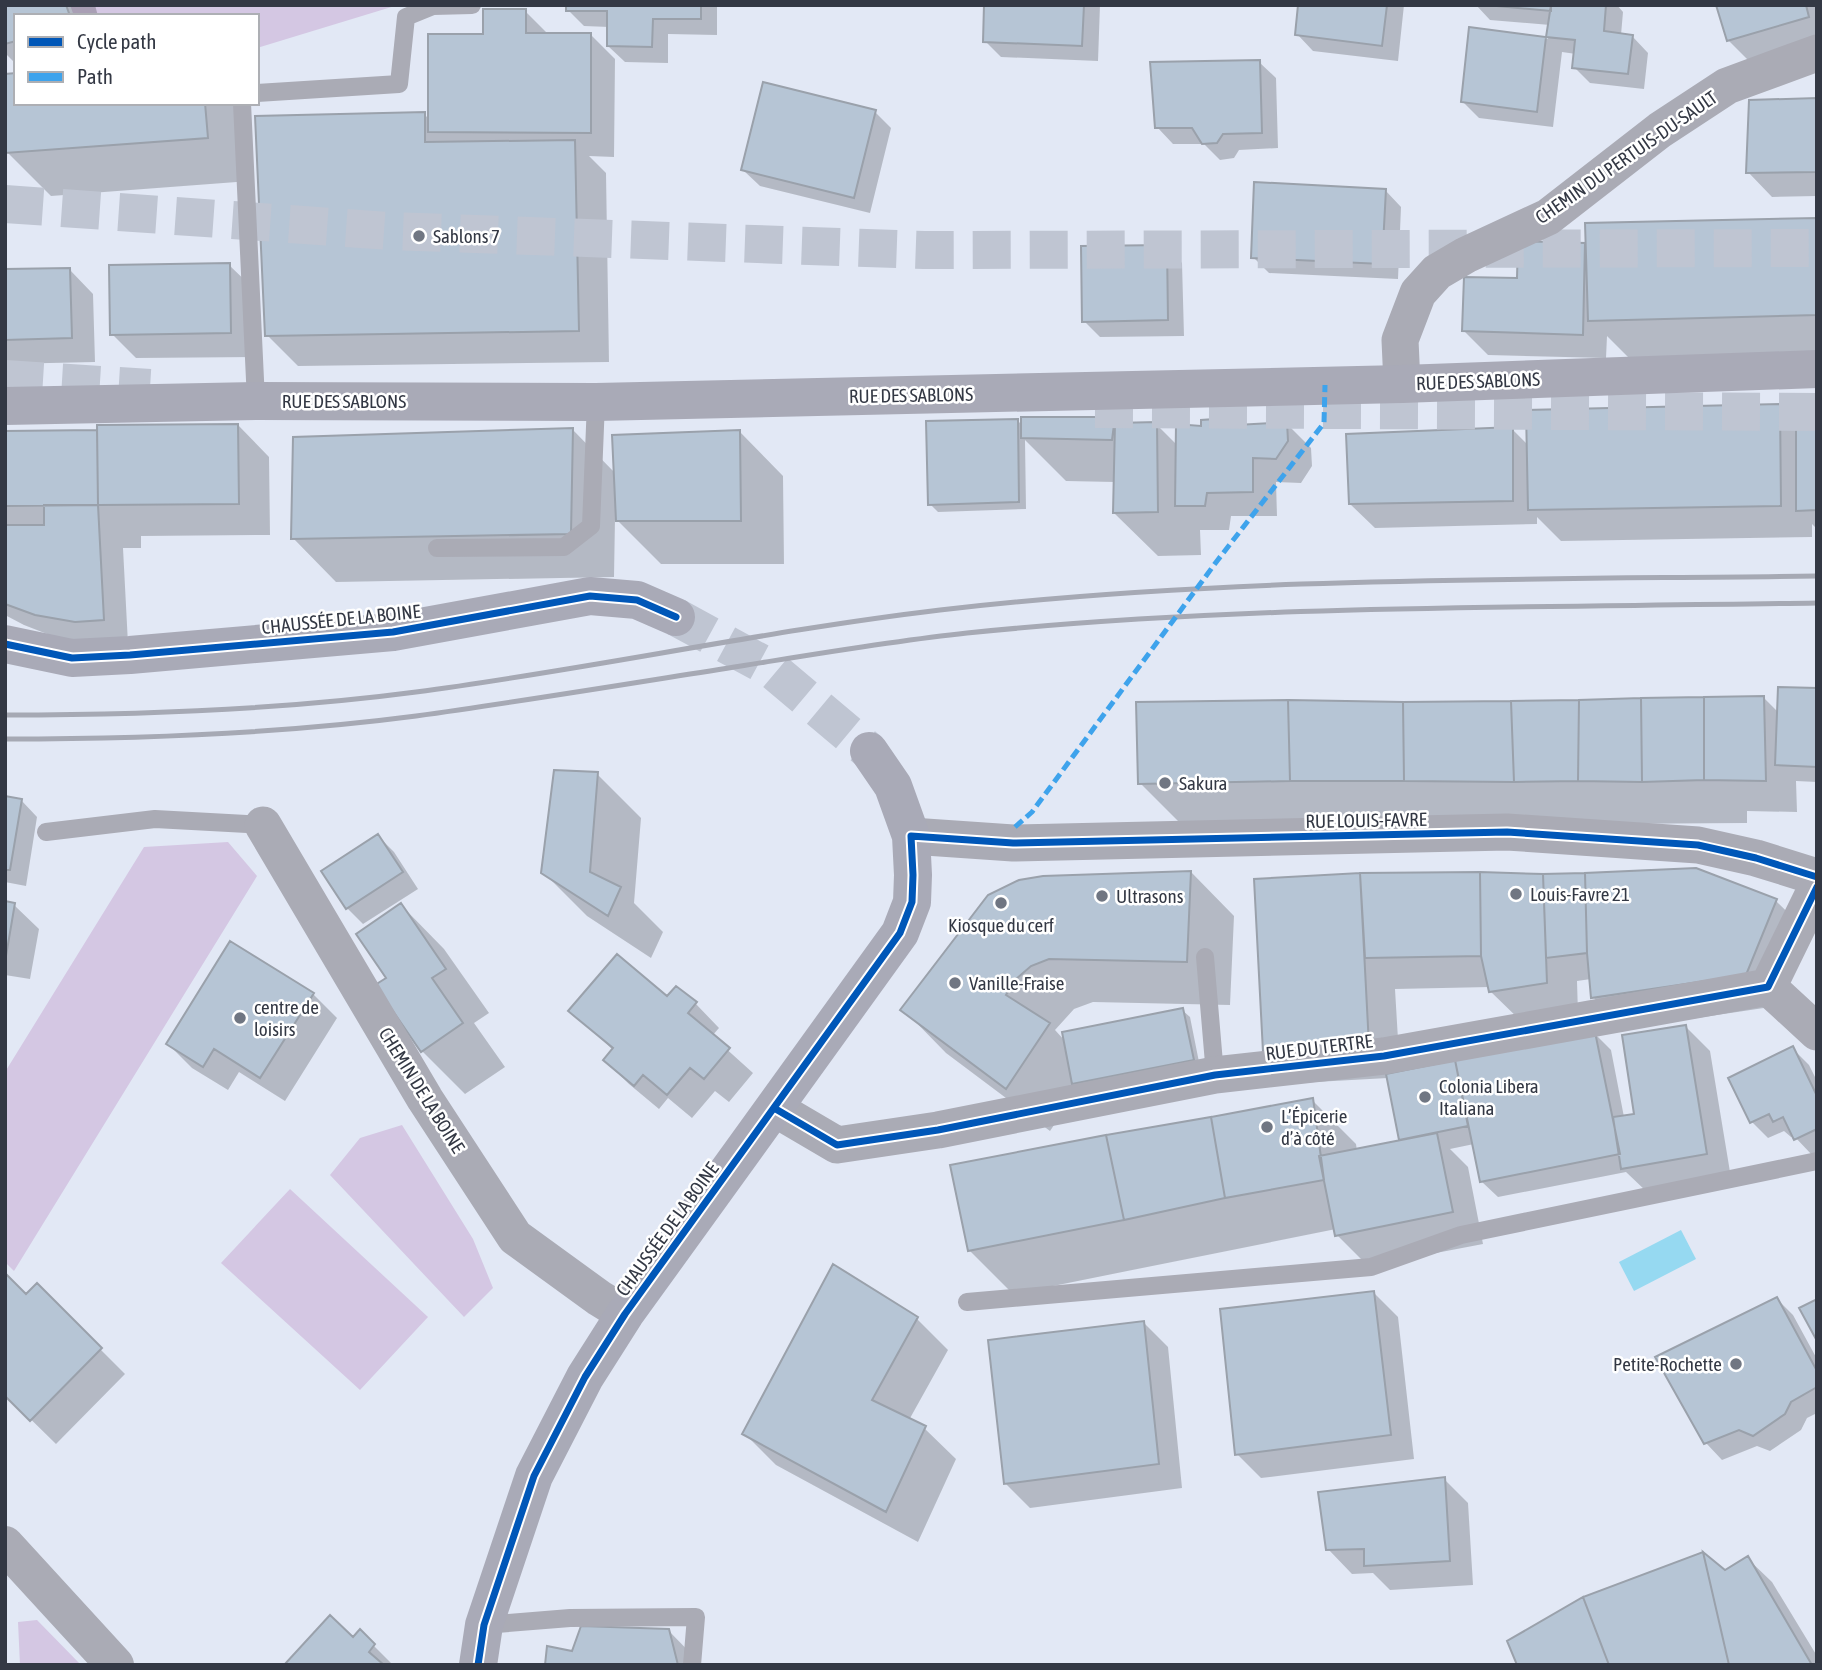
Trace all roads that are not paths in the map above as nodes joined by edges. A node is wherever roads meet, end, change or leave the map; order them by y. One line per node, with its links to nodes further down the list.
1 (472, 5): 3 (lane)
2 (1817, 53): 6 (street, CHEMIN DU PERTUIS-DU-SAULT)
3 (259, 93)
4 (242, 105): 7 (lane)
5 (1817, 369): 6 (main road, RUE DES SABLONS)
6 (1402, 384): 8 (main road, RUE DES SABLONS)
7 (256, 401): 8 (main road, RUE DES SABLONS); 9 (main road, RUE DES SABLONS)
8 (596, 402): 10 (lane)
9 (5, 406)
10 (437, 548)
11 (677, 617): 12 (main road, CHAUSSÉE DE LA BOINE)
12 (5, 644)
13 (869, 751): 16 (main road, CHAUSSÉE DE LA BOINE)
14 (263, 825): 15 (lane); 26 (street, CHEMIN DE LA BOINE)
15 (46, 832)
16 (911, 836): 17 (street, RUE LOUIS-FAVRE); 23 (main road, CHAUSSÉE DE LA BOINE)
17 (1817, 877)
18 (1817, 887): 20 (street)
19 (1205, 957): 22 (lane)
20 (1768, 987): 21 (street); 22 (street, RUE DU TERTRE)
21 (1817, 1032)
22 (1215, 1075): 23 (street, RUE DU TERTRE)
23 (775, 1108): 26 (main road, CHAUSSÉE DE LA BOINE)
24 (1817, 1161): 25 (lane)
25 (967, 1302)
26 (625, 1314): 28 (main road, CHAUSSÉE DE LA BOINE)
27 (5, 1545): 29 (street)
28 (484, 1625): 30 (main road, CHAUSSÉE DE LA BOINE); 31 (lane)
29 (115, 1665)
30 (478, 1665)
31 (692, 1665)

